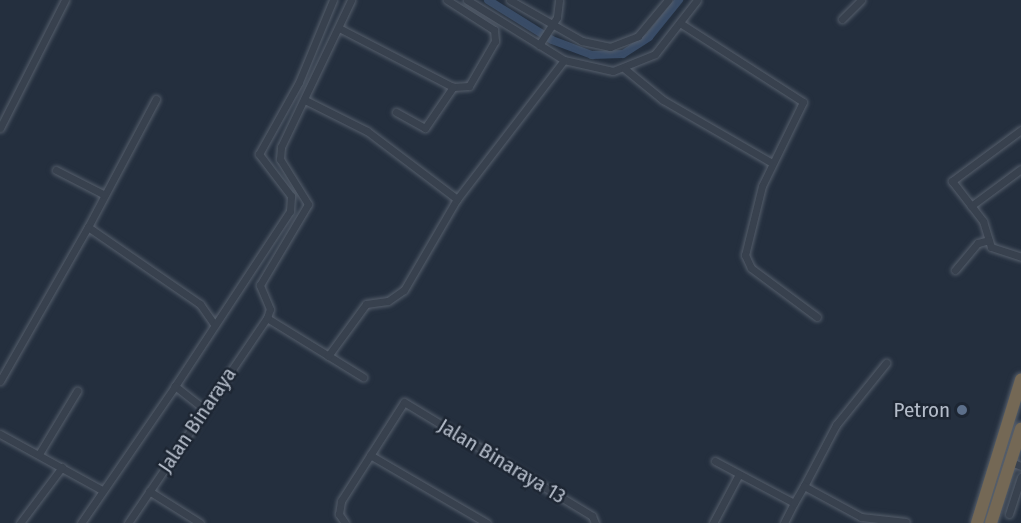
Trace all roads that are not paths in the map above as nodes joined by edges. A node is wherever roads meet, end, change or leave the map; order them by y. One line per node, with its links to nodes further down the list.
1 (65, 0): 22 (street)
2 (333, 0): 36 (street)
3 (351, 0): 14 (street)
4 (447, 0): 18 (street)
5 (467, 0): 15 (street)
6 (510, 0): 13 (street)
7 (559, 0): 13 (street)
8 (668, 0): 13 (street)
9 (696, 0): 12 (street)
10 (861, 0): 11 (street)
11 (842, 19)
12 (680, 23): 17 (street); 24 (street)
13 (551, 26): 15 (street)
14 (339, 28): 18 (street); 20 (street)
15 (540, 44): 16 (street)
16 (564, 60): 17 (street); 28 (street)
17 (625, 69): 24 (street)
18 (453, 87): 21 (street)
19 (156, 99): 27 (street)
20 (307, 100): 28 (street); 35 (street)
21 (396, 112)
22 (0, 128)
23 (1021, 130): 29 (street)
24 (772, 163): 34 (street)
25 (1021, 169): 29 (street)
26 (56, 170): 27 (street)
27 (103, 194): 30 (street)
28 (457, 199): 37 (street)
29 (971, 206): 31 (street)
30 (88, 227): 36 (street); 41 (street)
31 (989, 240): 32 (street); 33 (street)
32 (1021, 256)
33 (954, 270)
34 (817, 317)
35 (267, 318): 37 (street); 44 (street, Jalan Binaraya)
36 (214, 324): 42 (street)
37 (328, 356): 39 (street)
38 (886, 363): 54 (street)
39 (363, 377)
40 (1021, 380): 69 (highway)
41 (0, 381)
42 (175, 386): 44 (street); 55 (street)
43 (77, 391): 47 (street)
44 (204, 408): 56 (street, Jalan Binaraya)
45 (1021, 429): 50 (highway)
46 (0, 435): 47 (street)
47 (39, 454): 51 (street)
48 (370, 455): 59 (street, Jalan Binaraya 13); 65 (street); 66 (street)
49 (715, 461): 52 (street)
50 (1016, 464): 70 (highway)
51 (62, 467): 55 (street); 61 (street)
52 (739, 474): 57 (street); 67 (street)
53 (1021, 477): 58 (street)
54 (804, 486): 57 (street); 60 (street)
55 (102, 490): 62 (street)
56 (149, 491): 63 (street, Jalan Binaraya); 64 (street)
57 (794, 503): 68 (street)
58 (1010, 514)
59 (597, 522)
60 (906, 522)
61 (21, 523)
62 (81, 523)
63 (128, 523)
64 (200, 523)
65 (345, 523)
66 (487, 523)
67 (714, 523)
68 (784, 523)
69 (977, 523)
70 (992, 523)

